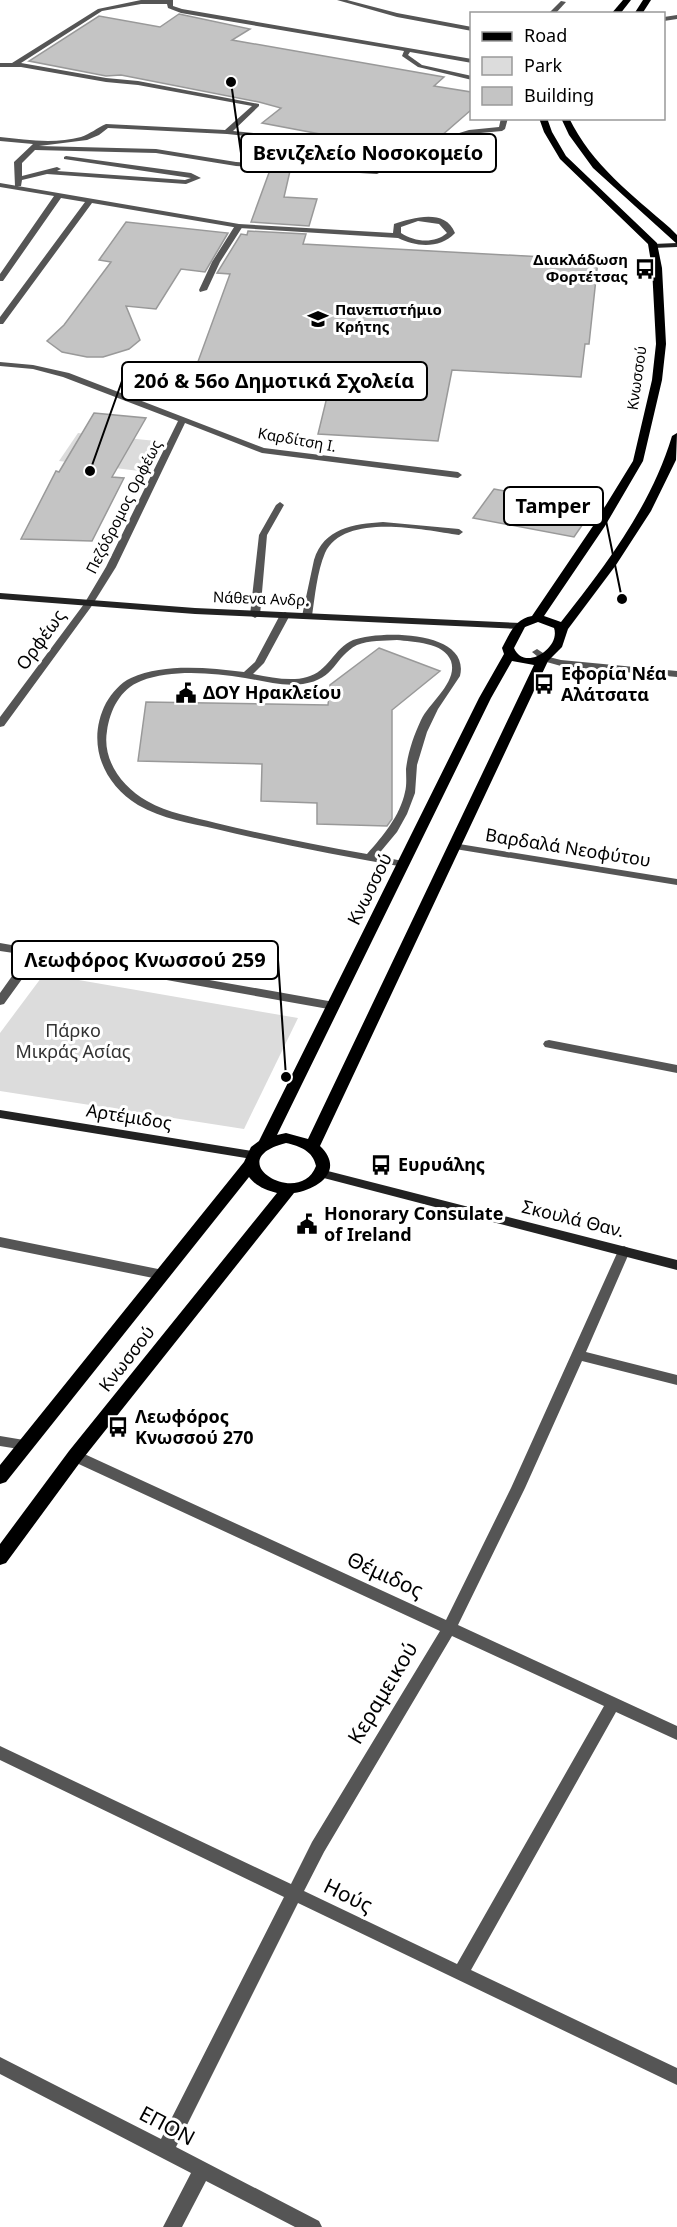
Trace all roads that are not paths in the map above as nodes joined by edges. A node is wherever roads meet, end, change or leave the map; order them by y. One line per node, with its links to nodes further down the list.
1 (340, 0): 7 (street)
2 (627, 0): 6 (main road)
3 (169, 1): 8 (street); 11 (street)
4 (563, 2): 5 (street)
5 (553, 12)
6 (617, 12)
7 (470, 29)
8 (408, 50): 9 (street); 12 (street)
9 (470, 61)
10 (0, 65): 11 (street)
11 (13, 65): 16 (street)
12 (470, 78)
13 (504, 120): 16 (street)
14 (544, 120): 33 (main road)
15 (566, 120): 32 (main road)
16 (227, 132): 18 (street)
17 (0, 139): 18 (street)
18 (38, 143): 19 (street)
19 (31, 148): 20 (street); 23 (street)
20 (68, 154): 21 (street); 22 (street); 22 (street)
21 (377, 172)
22 (50, 173): 23 (street)
23 (19, 178): 25 (street)
24 (2, 187): 25 (street)
25 (18, 189): 26 (street)
26 (59, 195): 27 (street); 34 (street)
27 (89, 202): 28 (street); 36 (street)
28 (239, 226): 31 (street); 35 (street)
29 (460, 228): 30 (street)
30 (448, 230): 31 (street); 31 (street)
31 (399, 236)
32 (677, 243): 33 (street)
33 (653, 246): 48 (main road, Κνωσσού)
34 (0, 279)
35 (203, 290)
36 (0, 322)
37 (0, 364): 38 (street, Καρδίτση Ι.)
38 (183, 419): 40 (street, Καρδίτση Ι.); 44 (street, Πεζόδρομος Ορφέως)
39 (677, 436): 50 (main road)
40 (458, 476)
41 (280, 505): 45 (street)
42 (459, 532): 47 (street)
43 (0, 596): 44 (street, Νάθενα Ανδρ.)
44 (88, 605): 45 (street, Νάθενα Ανδρ.); 55 (street, Ορφέως)
45 (255, 615): 46 (street, Νάθενα Ανδρ.)
46 (285, 615): 47 (street, Νάθενα Ανδρ.); 54 (street)
47 (307, 616): 49 (street, Νάθενα Ανδρ.)
48 (536, 619): 49 (main road); 50 (main road)
49 (521, 626): 51 (main road)
50 (562, 629): 52 (main road)
51 (510, 654): 52 (main road); 58 (main road, Κνωσσού)
52 (542, 657): 53 (street); 56 (main road)
53 (677, 674)
54 (246, 675): 57 (street); 57 (street)
55 (0, 724)
56 (453, 846): 59 (street, Βαρδαλά Νεοφύτου); 68 (main road)
57 (370, 858): 58 (street)
58 (404, 864): 63 (main road, Κνωσσού)
59 (677, 882)
60 (0, 947): 61 (street)
61 (35, 953): 62 (street); 63 (street)
62 (0, 1001)
63 (334, 1006): 67 (main road, Κνωσσού)
64 (549, 1044): 65 (street)
65 (677, 1069)
66 (0, 1114): 69 (street, Αρτέμιδος)
67 (266, 1142): 68 (main road); 69 (main road)
68 (313, 1145): 70 (main road)
69 (252, 1160): 71 (main road); 75 (main road, Κνωσσού)
70 (320, 1173): 71 (main road); 73 (street, Σκουλά Θαν.)
71 (289, 1188): 80 (main road, Κνωσσού)
72 (0, 1242): 75 (street)
73 (624, 1251): 74 (street, Σκουλά Θαν.); 76 (street, Κεραμεικού)
74 (677, 1265)
75 (163, 1275): 79 (main road, Κνωσσού)
76 (578, 1355): 77 (street); 83 (street, Κεραμεικού)
77 (677, 1380)
78 (0, 1441): 79 (street)
79 (25, 1445): 81 (main road, Κνωσσού)
80 (75, 1456): 82 (main road, Κνωσσού); 83 (street, Θέμιδος)
81 (0, 1477)
82 (0, 1558)
83 (449, 1628): 84 (street, Θέμιδος); 87 (street, Κεραμεικού)
84 (613, 1704): 85 (street, Θέμιδος); 88 (street)
85 (677, 1733)
86 (0, 1753): 87 (street, Ηούς)
87 (294, 1893): 88 (street, Ηούς); 91 (street, Κεραμεικού)
88 (461, 1973): 90 (street, Ηούς)
89 (0, 2065): 91 (street, ΕΠΟΝ)
90 (677, 2077)
91 (165, 2150): 92 (street, ΕΠΟΝ)
92 (202, 2170): 93 (street); 94 (street, ΕΠΟΝ)
93 (172, 2227)
94 (313, 2227)

